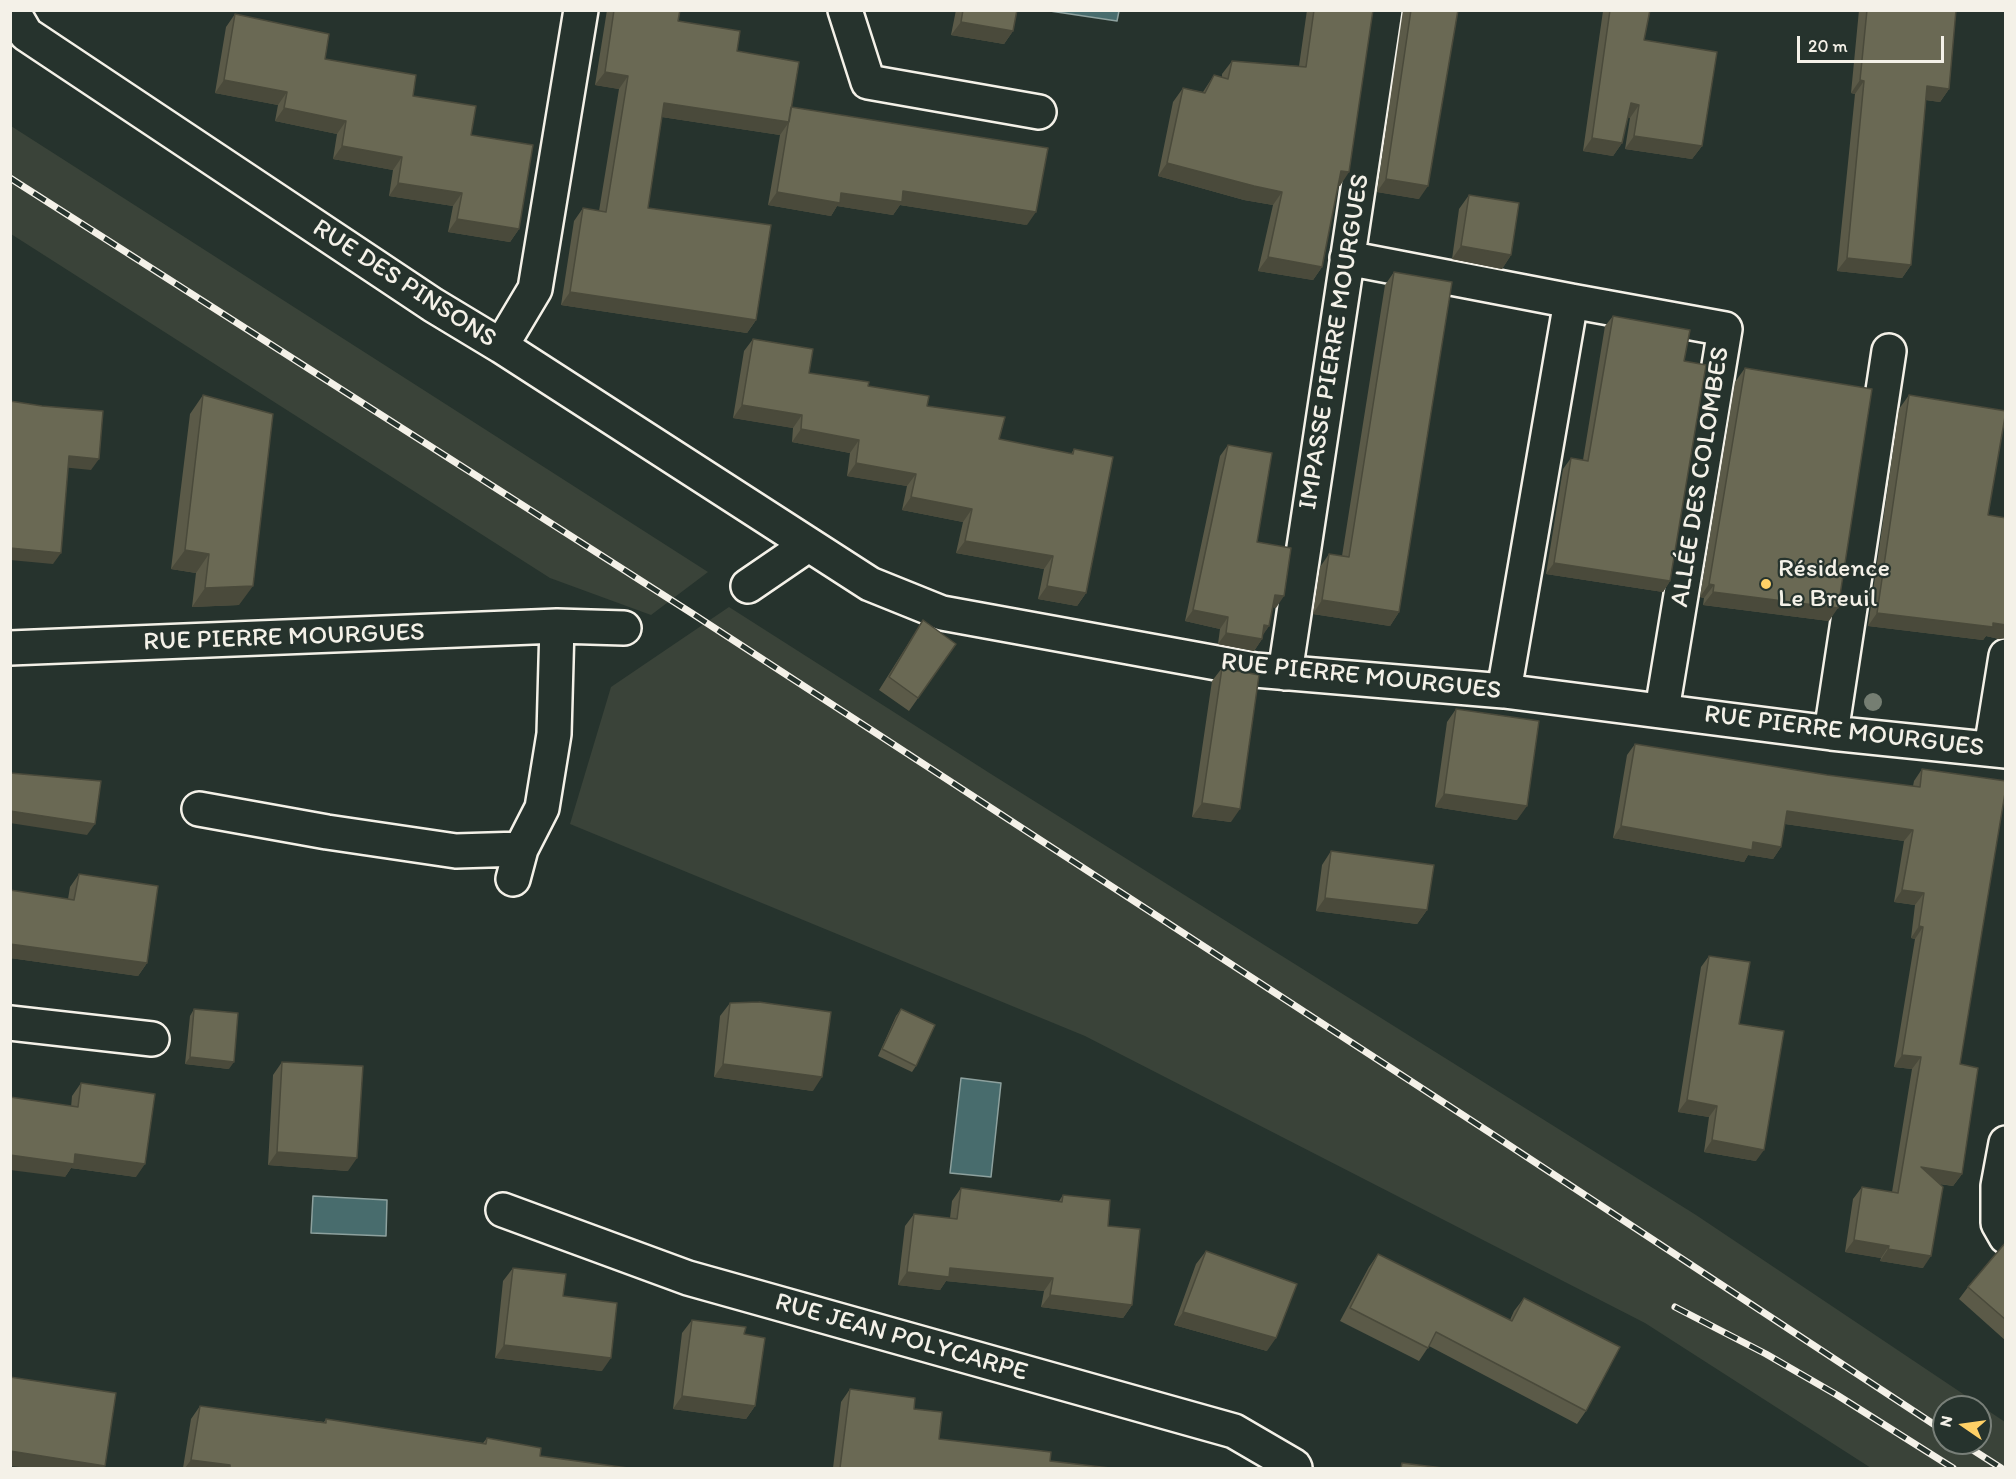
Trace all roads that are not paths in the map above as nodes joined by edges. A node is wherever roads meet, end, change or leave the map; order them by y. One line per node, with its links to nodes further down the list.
1 (12, 10): 8 (street, RUE DES PINSONS)
2 (581, 10): 8 (street)
3 (845, 10): 5 (street)
4 (1385, 10): 6 (street, IMPASSE PIERRE MOURGUES)
5 (1039, 112)
6 (1347, 258): 7 (street, ALLÉE DES COLOMBES); 16 (street, IMPASSE PIERRE MOURGUES)
7 (1571, 301): 17 (street); 18 (street, ALLÉE DES COLOMBES)
8 (501, 346): 10 (street, RUE DES PINSONS)
9 (1889, 351): 19 (street)
10 (808, 545): 11 (street); 16 (street, RUE PIERRE MOURGUES)
11 (748, 586)
12 (557, 626): 13 (street, RUE PIERRE MOURGUES); 14 (street, RUE PIERRE MOURGUES); 21 (street)
13 (624, 628)
14 (10, 648)
15 (2006, 656): 20 (street)
16 (1285, 673): 17 (street, RUE PIERRE MOURGUES)
17 (1504, 691): 18 (street, RUE PIERRE MOURGUES)
18 (1662, 710): 19 (street, RUE PIERRE MOURGUES)
19 (1831, 732): 20 (street, RUE PIERRE MOURGUES)
20 (1998, 750)
21 (199, 809)
22 (10, 1023): 23 (street)
23 (152, 1039)
24 (2006, 1143): 26 (street)
25 (503, 1210): 27 (street, RUE JEAN POLYCARPE)
26 (2006, 1237)
27 (1295, 1468)

